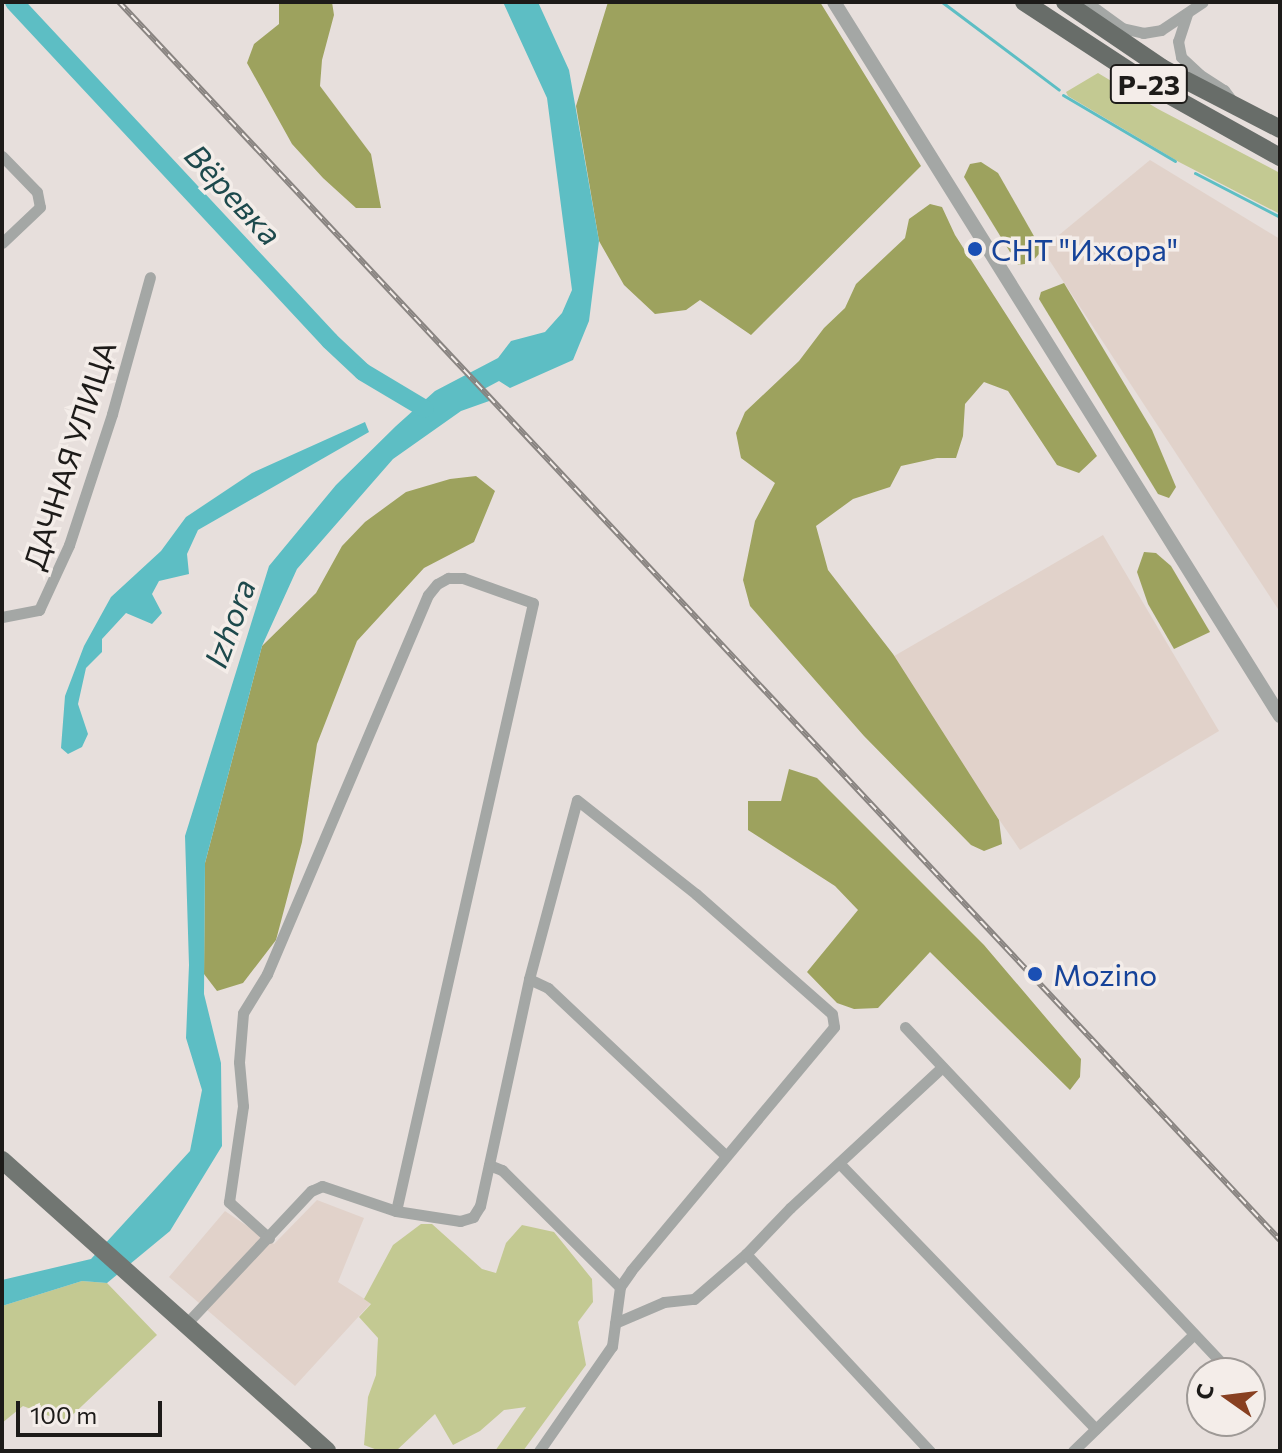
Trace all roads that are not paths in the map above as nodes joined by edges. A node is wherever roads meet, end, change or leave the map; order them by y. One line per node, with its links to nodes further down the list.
1 (834, 2): 14 (street)
2 (1024, 2): 10 (highway, Р-23)
3 (1065, 2): 7 (highway, Р-23)
4 (1077, 2): 6 (street)
5 (1203, 2): 6 (street)
6 (1188, 14): 7 (street)
7 (1238, 108): 8 (highway, Р-23)
8 (1280, 129)
9 (2, 156): 11 (street)
10 (1280, 157)
11 (2, 243)
12 (150, 277): 13 (street, ДАЧНАЯ УЛИЦА)
13 (2, 617)
14 (1280, 716)
15 (529, 979): 18 (street); 18 (street); 21 (street)
16 (905, 1027): 17 (street)
17 (942, 1067): 20 (street); 28 (street)
18 (725, 1155): 25 (street)
19 (2, 1160): 27 (main road)
20 (840, 1164): 24 (street); 30 (street)
21 (489, 1165): 22 (street); 25 (street)
22 (396, 1211): 23 (street); 23 (street)
23 (269, 1238): 27 (street)
24 (746, 1254): 26 (street); 33 (street)
25 (620, 1287): 26 (street)
26 (615, 1323): 32 (street)
27 (186, 1324): 31 (main road)
28 (1194, 1334): 29 (street); 30 (street)
29 (1216, 1357)
30 (1096, 1429): 34 (street)
31 (327, 1451)
32 (539, 1451)
33 (930, 1451)
34 (1073, 1451)

